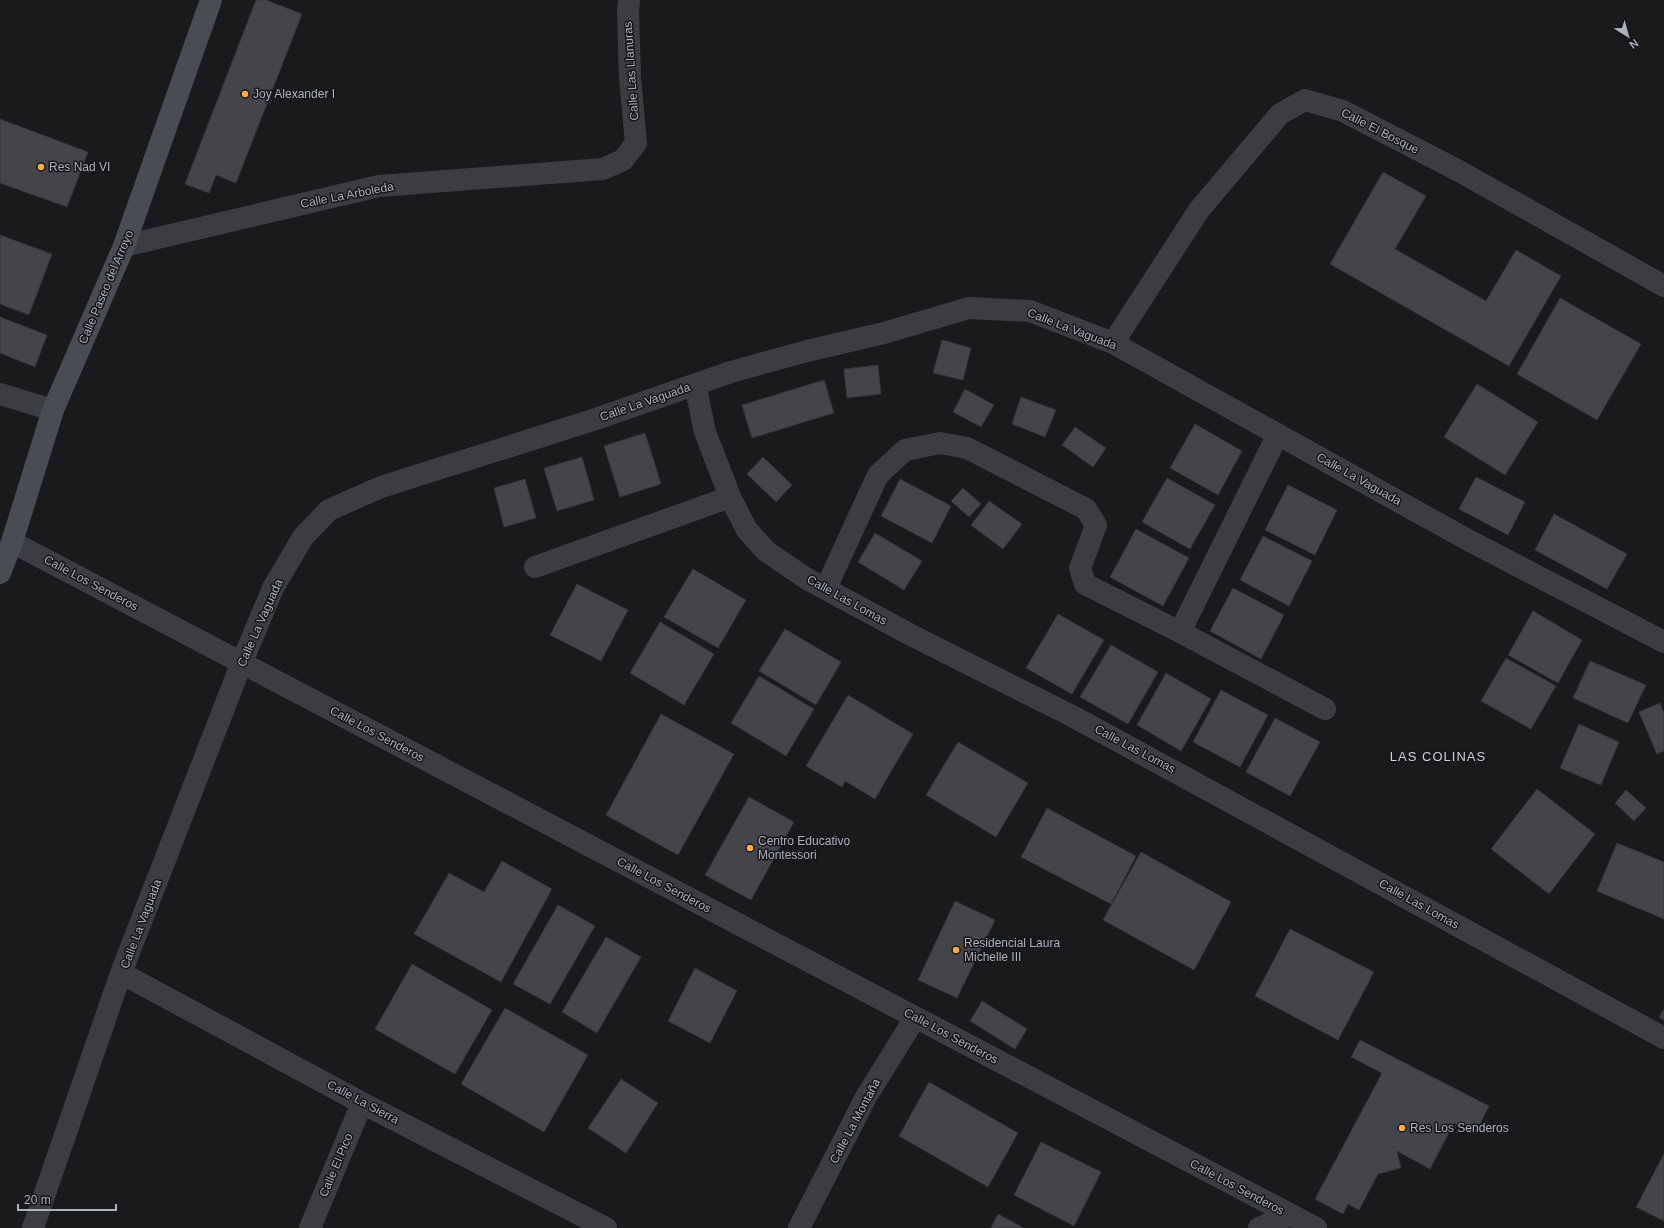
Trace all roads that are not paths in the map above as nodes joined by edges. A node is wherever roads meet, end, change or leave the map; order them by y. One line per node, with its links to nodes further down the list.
1 (211, 0): 4 (main road, Calle Paseo del Arroyo)
2 (629, 0): 3 (street, Calle Las Llanuras)
3 (636, 143): 4 (street, Calle La Arboleda)
4 (124, 246): 9 (main road, Calle Paseo del Arroyo)
5 (1664, 286): 6 (street, Calle El Bosque)
6 (1113, 343): 7 (street, Calle La Vaguada); 10 (street, Calle La Vaguada)
7 (695, 384): 11 (street, Calle Las Lomas); 18 (street, Calle La Vaguada)
8 (0, 394): 9 (street)
9 (53, 410): 12 (main road, Calle Paseo del Arroyo)
10 (1278, 434): 16 (street); 17 (street, Calle La Vaguada)
11 (730, 497): 13 (street); 15 (street, Calle Las Lomas)
12 (12, 542): 14 (main road, Calle Paseo del Arroyo); 18 (street, Calle Los Senderos)
13 (535, 567)
14 (0, 573)
15 (826, 588): 16 (street); 22 (street, Calle Las Lomas)
16 (1180, 632): 19 (street)
17 (1664, 642)
18 (242, 662): 20 (street, Calle La Vaguada); 21 (street, Calle Los Senderos)
19 (1325, 709)
20 (121, 973): 23 (street, Calle La Sierra); 25 (street, Calle La Vaguada)
21 (915, 1018): 24 (street, Calle Los Senderos); 28 (street, Calle La Montaña)
22 (1664, 1038)
23 (362, 1103): 26 (street, Calle El Pico); 27 (street, Calle La Sierra)
24 (1290, 1215): 29 (street); 30 (street, Calle Los Senderos)
25 (33, 1228)
26 (310, 1228)
27 (606, 1228)
28 (799, 1228)
29 (1259, 1228)
30 (1316, 1228)

